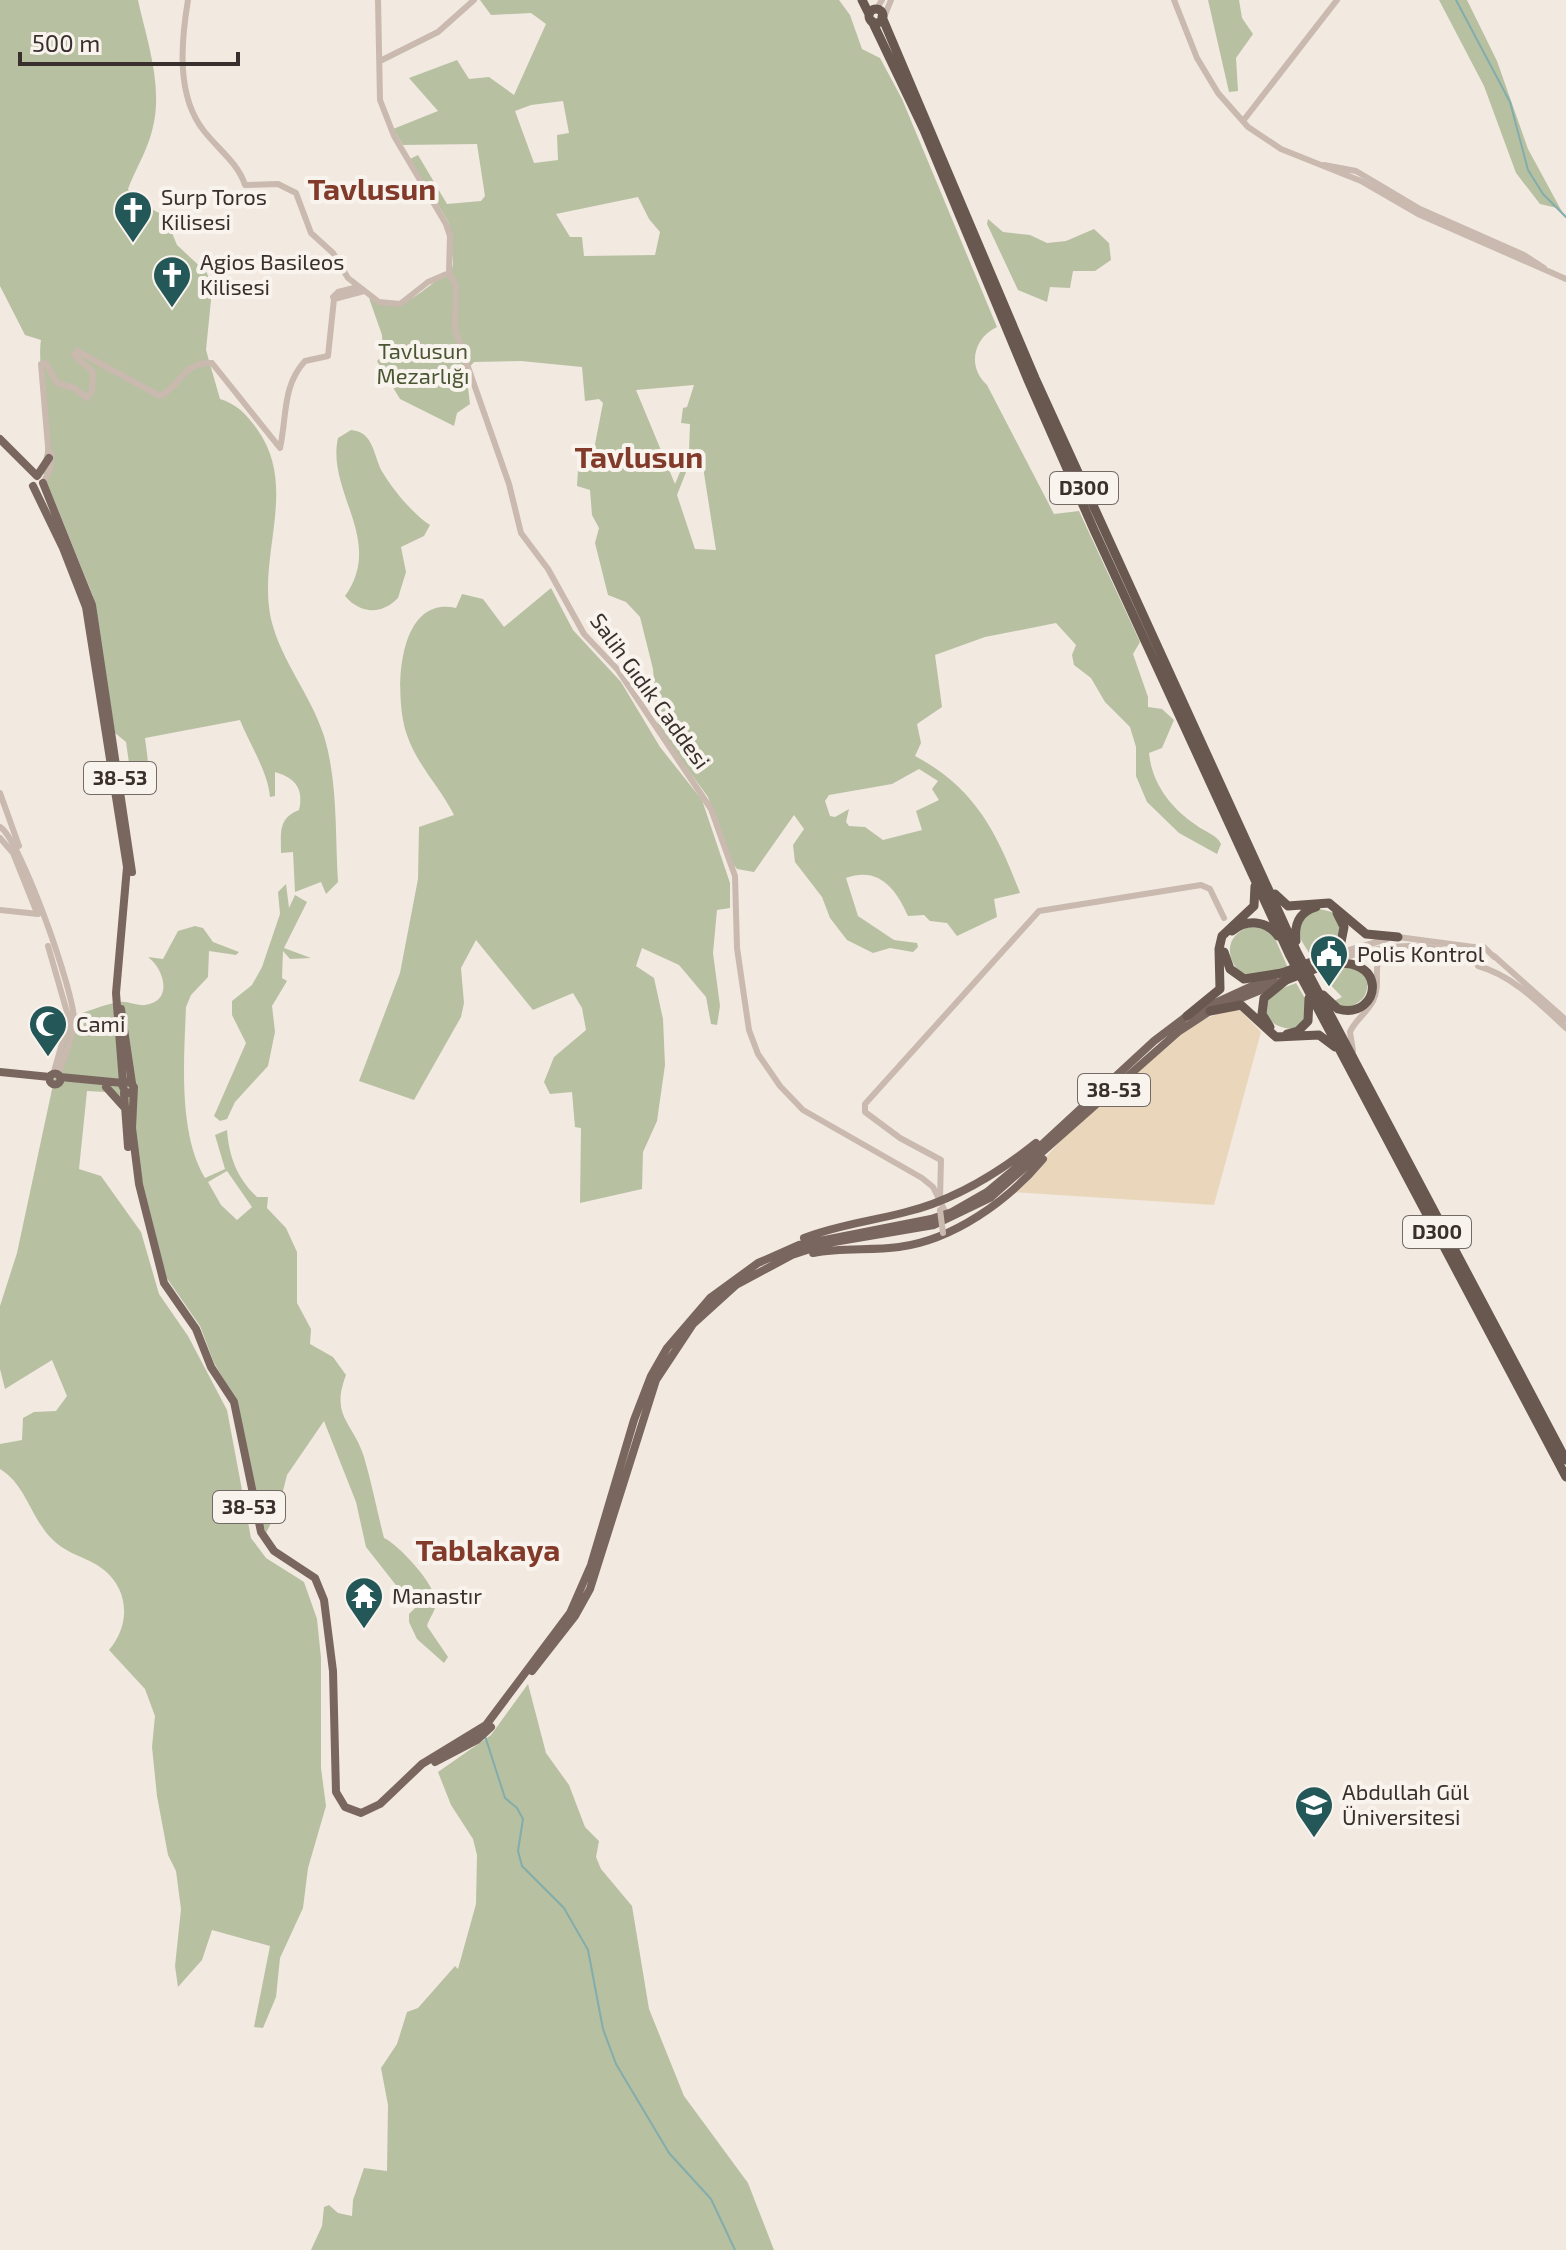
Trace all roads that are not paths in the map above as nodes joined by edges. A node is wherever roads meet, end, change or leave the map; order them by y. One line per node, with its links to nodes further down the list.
1 (188, 0): 13 (street)
2 (378, 0): 9 (street, Salih Gıdık Caddesi)
3 (474, 0): 9 (street)
4 (862, 0): 8 (highway, D300)
5 (891, 0): 8 (street)
6 (1174, 0): 10 (street)
7 (1337, 0): 10 (street)
8 (876, 12): 25 (highway, D300); 27 (highway, D300)
9 (380, 61): 11 (street, Salih Gıdık Caddesi)
10 (1243, 121): 12 (street)
11 (449, 273): 13 (street); 52 (street, Salih Gıdık Caddesi)
12 (1566, 279)
13 (361, 289): 15 (street)
14 (0, 442): 17 (main road); 18 (main road)
15 (49, 443): 16 (street); 18 (street)
16 (49, 458): 17 (main road); 18 (main road)
17 (26, 467): 18 (main road)
18 (36, 482): 49 (main road)
19 (0, 793): 21 (street)
20 (0, 801): 22 (street)
21 (9, 816): 23 (street); 26 (street)
22 (0, 828): 23 (street)
23 (9, 834): 24 (street); 26 (street)
24 (2, 840): 29 (street)
25 (1240, 845): 34 (highway, D300); 42 (highway)
26 (21, 855): 29 (street)
27 (1260, 870): 31 (highway); 34 (highway, D300)
28 (0, 908): 29 (street)
29 (40, 914): 47 (street)
30 (1224, 918): 52 (street)
31 (1398, 937): 33 (street); 37 (street)
32 (1422, 945): 36 (street); 37 (street); 45 (street)
33 (1481, 948): 35 (street); 36 (street)
34 (1294, 954): 37 (highway); 39 (highway); 40 (highway, D300)
35 (1494, 956): 38 (street); 43 (street)
36 (1474, 958): 38 (street)
37 (1320, 963): 39 (highway, bridge); 40 (highway)
38 (1488, 966): 44 (street)
39 (1284, 976): 40 (highway); 41 (main road, 38-53); 42 (main road, 38-53)
40 (1310, 985): 45 (highway, D300)
41 (1210, 1011): 45 (highway); 51 (main road, 38-53)
42 (1187, 1016): 51 (main road, 38-53)
43 (1566, 1020)
44 (1566, 1028)
45 (1354, 1067): 56 (highway, D300); 57 (highway, D300)
46 (0, 1074): 47 (main road)
47 (55, 1078): 48 (main road); 49 (main road)
48 (106, 1087): 49 (main road); 50 (main road)
49 (127, 1088): 50 (main road, 38-53); 59 (main road, 38-53)
50 (124, 1109): 59 (main road, 38-53)
51 (1061, 1131): 52 (main road); 53 (main road); 54 (main road, 38-53); 55 (main road, 38-53)
52 (941, 1207): 53 (street, bridge); 54 (main road)
53 (945, 1233): 55 (main road)
54 (776, 1255): 58 (main road, 38-53)
55 (792, 1255): 58 (main road, 38-53)
56 (1566, 1460)
57 (1566, 1477)
58 (530, 1670): 59 (main road, 38-53)
59 (424, 1766)

